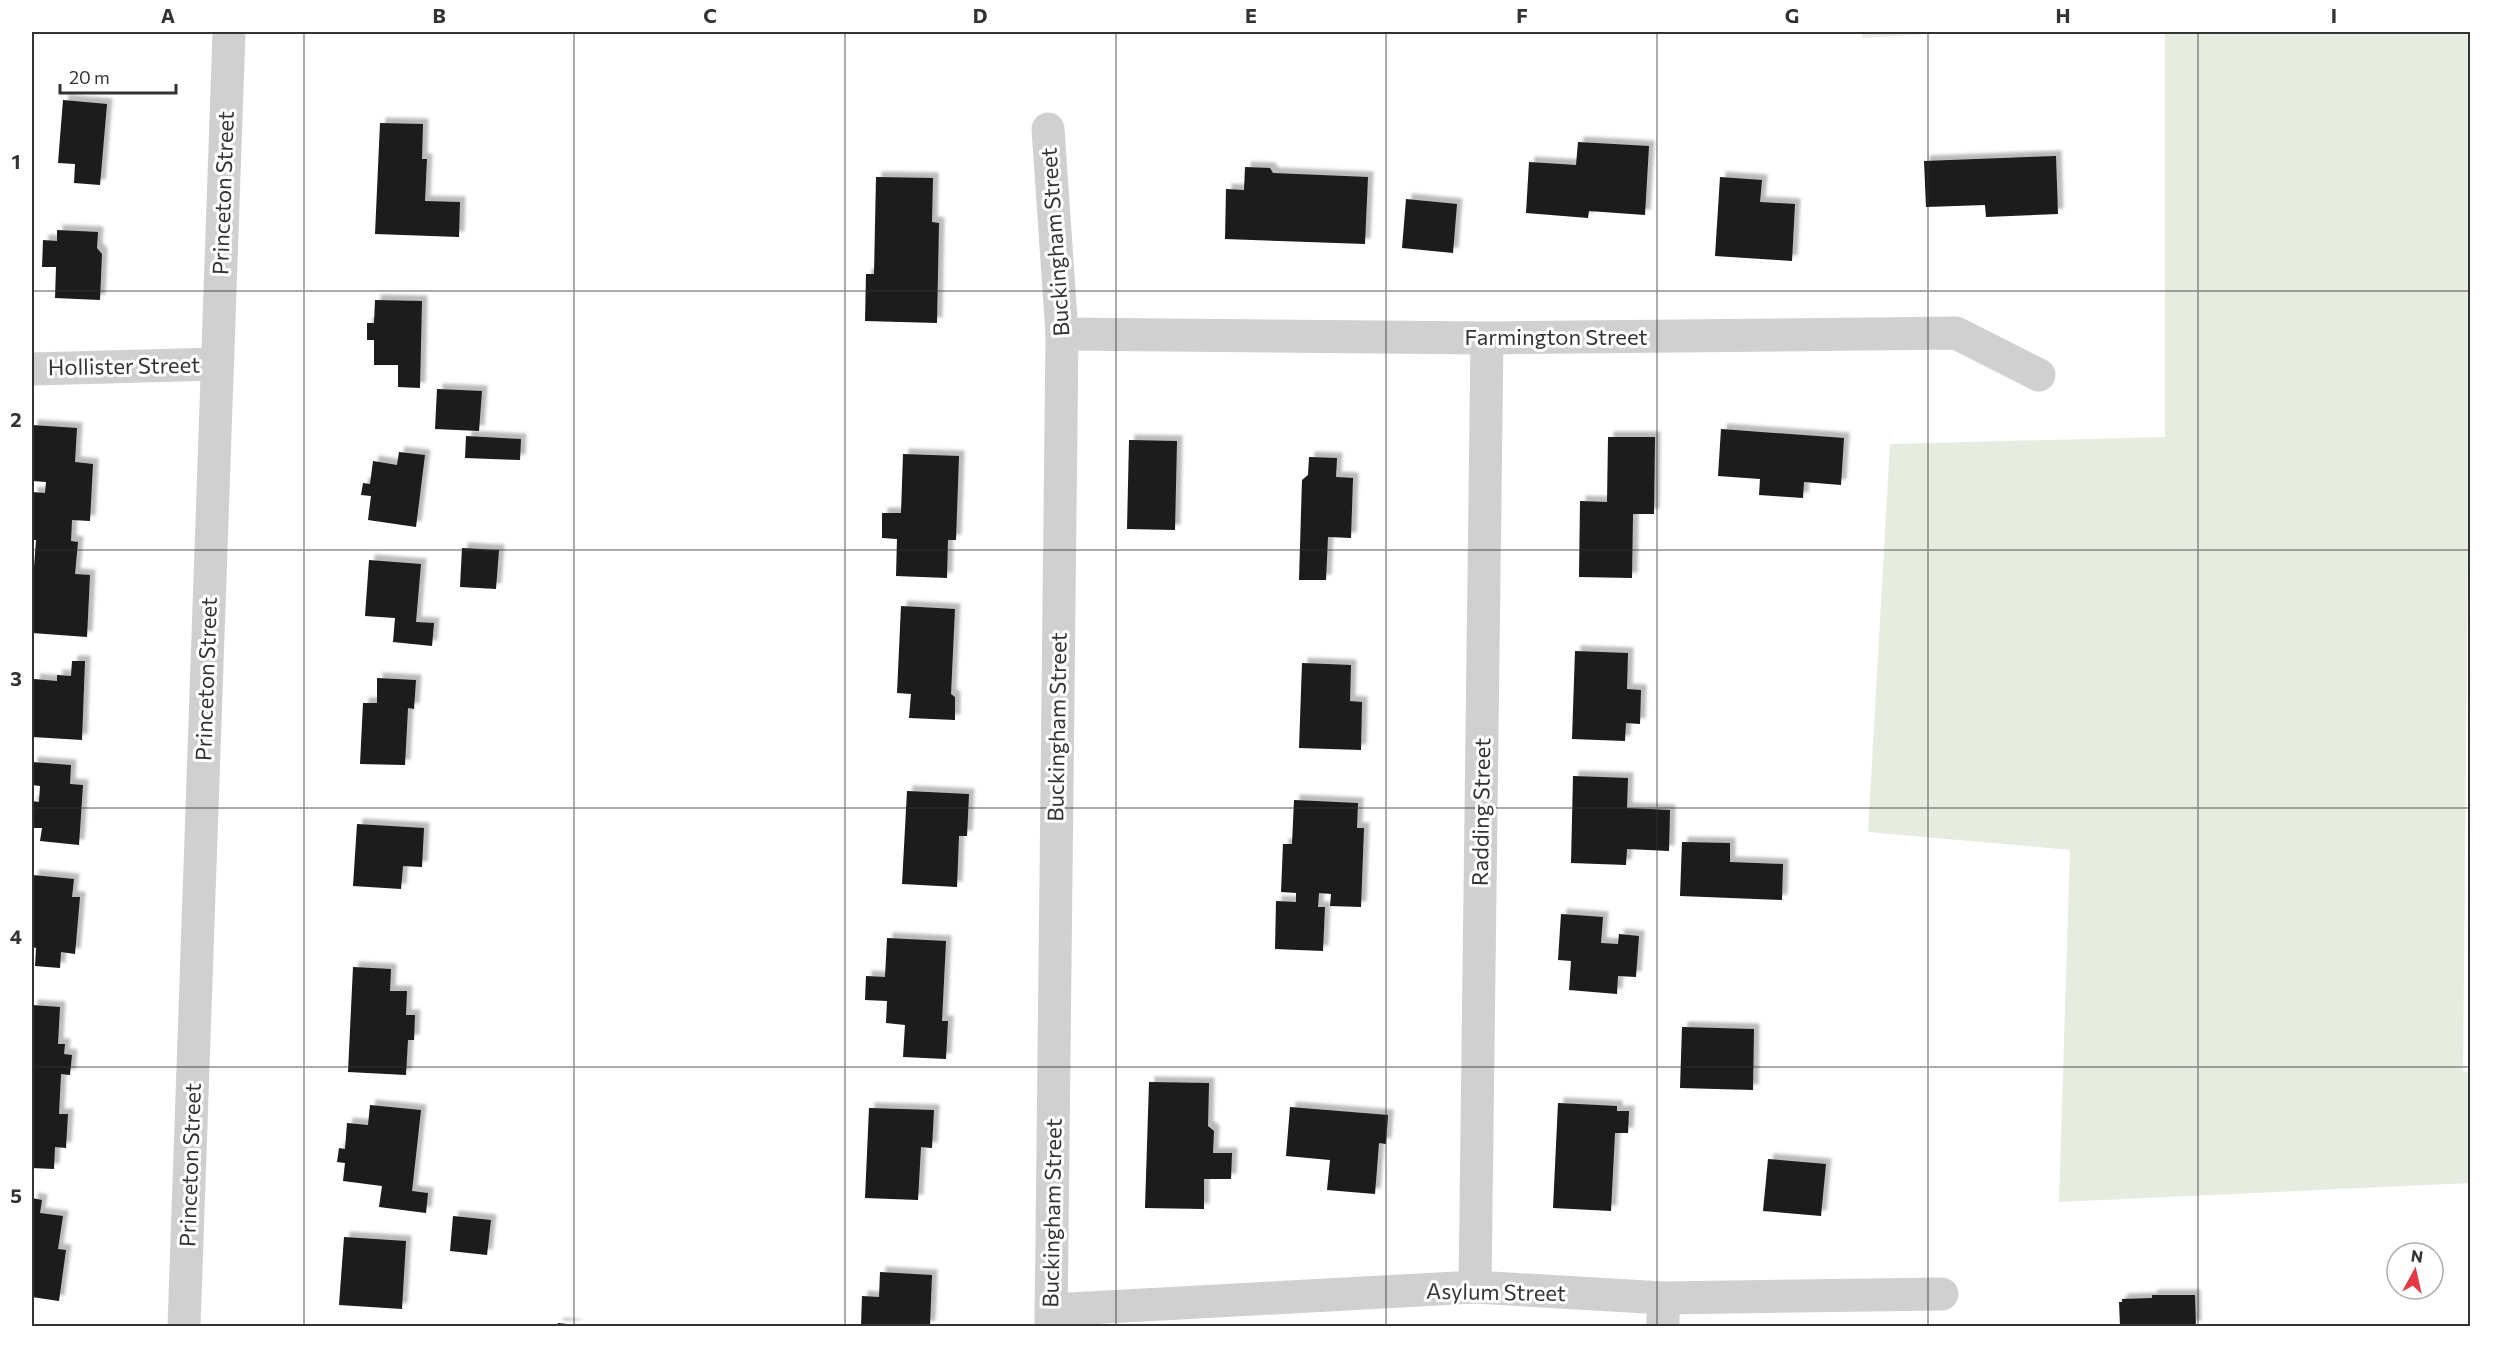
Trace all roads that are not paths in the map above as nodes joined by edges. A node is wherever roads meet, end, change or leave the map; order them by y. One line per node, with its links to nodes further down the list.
1 (229, 32): 5 (street, Princeton Street)
2 (1048, 129): 3 (street, Buckingham Street)
3 (1062, 334): 4 (street, Farmington Street); 11 (street, Buckingham Street)
4 (1487, 338): 7 (street, Farmington Street); 8 (street, Radding Street)
5 (217, 364): 6 (street, Hollister Street); 12 (street, Princeton Street)
6 (32, 369)
7 (2039, 375)
8 (1475, 1287): 10 (street, Asylum Street); 11 (street, Asylum Street)
9 (1942, 1293): 10 (street, Asylum Street)
10 (1663, 1312)
11 (1051, 1318)
12 (184, 1326)

